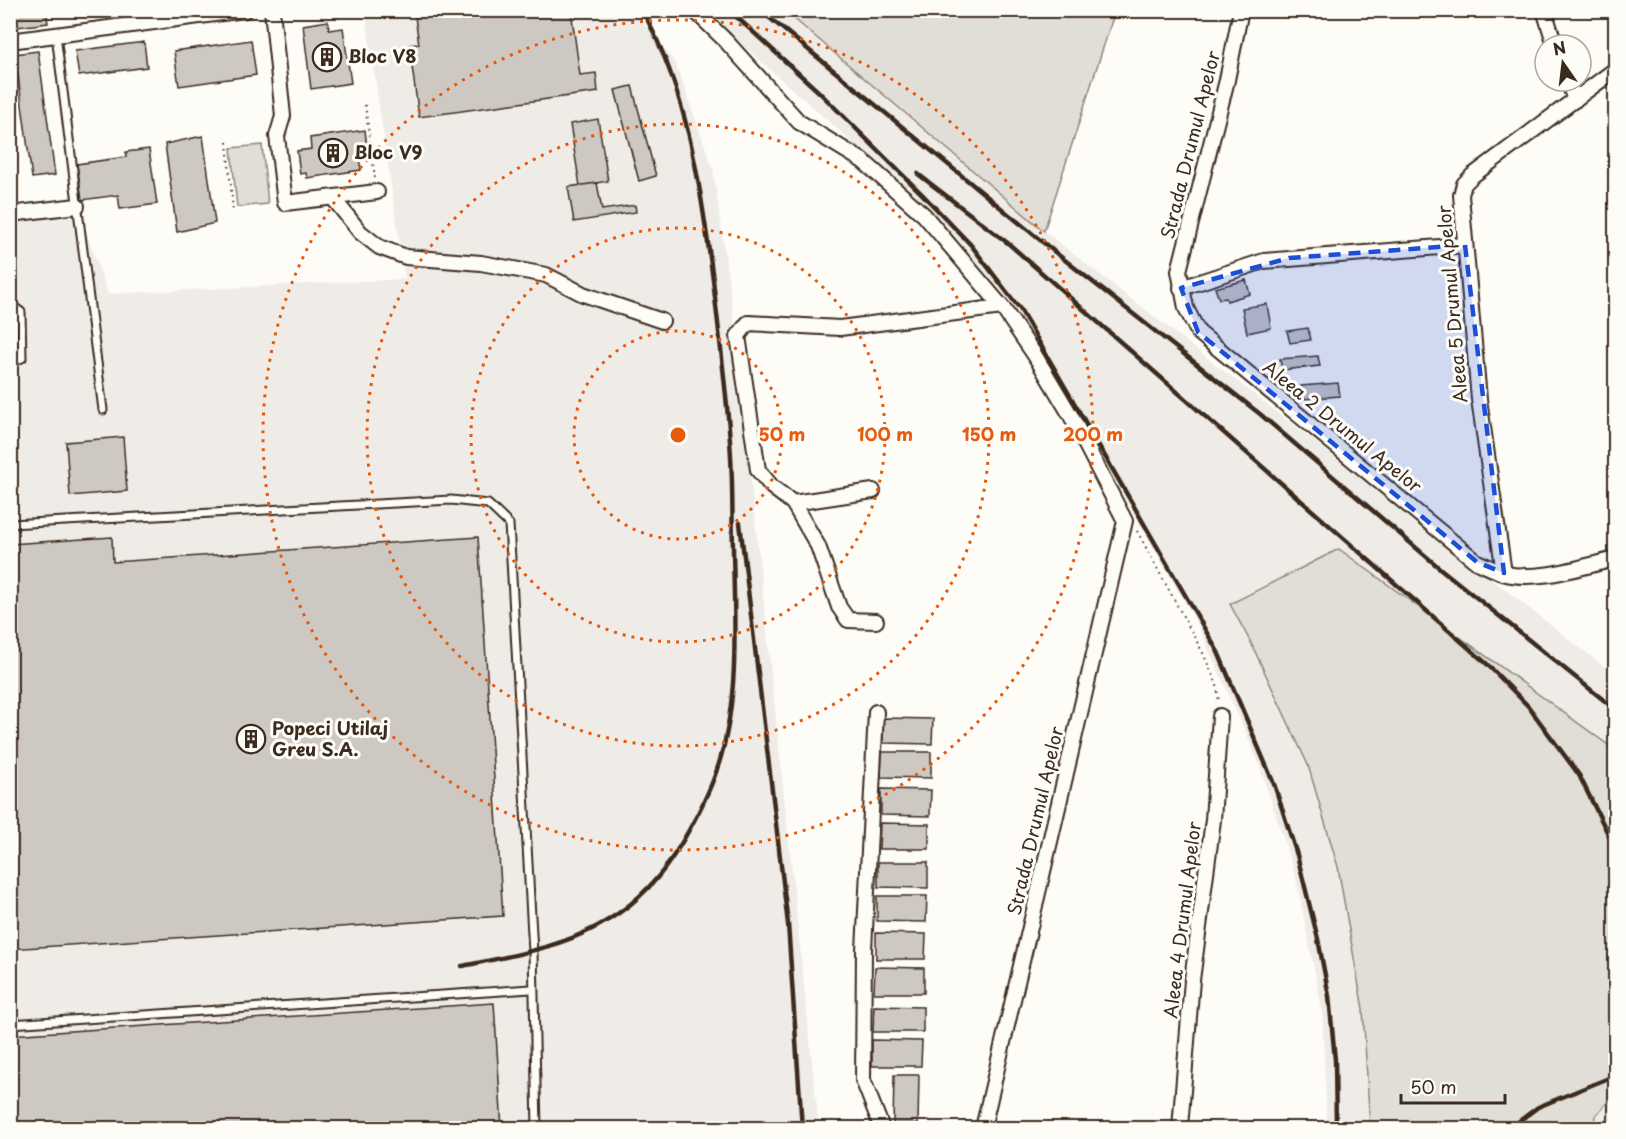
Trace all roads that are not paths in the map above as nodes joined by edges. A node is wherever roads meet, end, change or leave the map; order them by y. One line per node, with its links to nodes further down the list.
1 (245, 10): 7 (street)
2 (272, 10): 13 (street)
3 (694, 10): 19 (street)
4 (1241, 10): 17 (street, Strada Drumul Apelor)
5 (1544, 10): 6 (street)
6 (1551, 33)
7 (56, 35): 8 (street); 14 (lane)
8 (10, 41)
9 (1616, 69): 11 (street, Aleea 5 Drumul Apelor)
10 (1572, 93): 11 (street)
11 (1575, 100): 16 (street, Aleea 5 Drumul Apelor)
12 (377, 192): 13 (street)
13 (333, 198): 20 (street)
14 (77, 206): 15 (street); 22 (lane)
15 (10, 214)
16 (1465, 245): 17 (street); 27 (street, Aleea 5 Drumul Apelor)
17 (1181, 288): 27 (street, Aleea 2 Drumul Apelor)
18 (10, 304): 21 (lane)
19 (1002, 307): 24 (street); 35 (street, Strada Drumul Apelor)
20 (662, 321)
21 (10, 363)
22 (103, 410)
23 (873, 491): 24 (street)
24 (793, 503): 28 (street)
25 (10, 524): 31 (lane)
26 (1616, 559): 27 (street)
27 (1504, 573)
28 (876, 621)
29 (876, 712): 34 (street)
30 (1220, 716): 36 (street, Aleea 4 Drumul Apelor)
31 (531, 989): 32 (lane); 33 (lane)
32 (10, 1024)
33 (537, 1128)
34 (882, 1128)
35 (983, 1128)
36 (1180, 1128)

